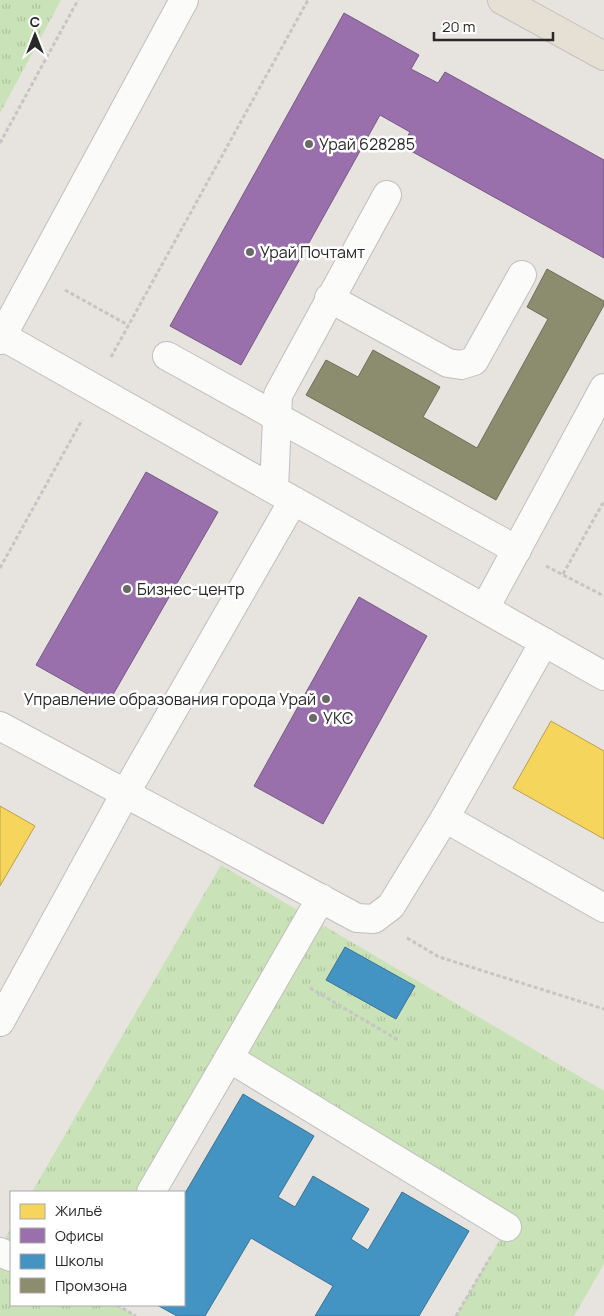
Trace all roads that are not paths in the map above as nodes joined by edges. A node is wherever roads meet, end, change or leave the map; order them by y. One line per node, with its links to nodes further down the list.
1 (184, 0): 7 (lane)
2 (502, 0): 3 (main road)
3 (604, 56)
4 (387, 195): 6 (lane)
5 (522, 275): 6 (lane)
6 (329, 298): 10 (lane)
7 (1, 338): 11 (lane)
8 (167, 356): 10 (lane)
9 (604, 388): 12 (lane)
10 (276, 416): 11 (lane); 12 (lane)
11 (284, 495): 13 (lane); 17 (lane)
12 (517, 550): 13 (lane)
13 (485, 608): 14 (lane)
14 (544, 642): 15 (lane); 18 (lane)
15 (604, 676)
16 (0, 726): 17 (lane)
17 (126, 792): 19 (lane); 21 (lane)
18 (445, 818): 19 (lane); 20 (lane)
19 (320, 898): 22 (lane)
20 (604, 908)
21 (0, 1022)
22 (229, 1058): 23 (lane); 24 (lane)
23 (152, 1191)
24 (508, 1227)

